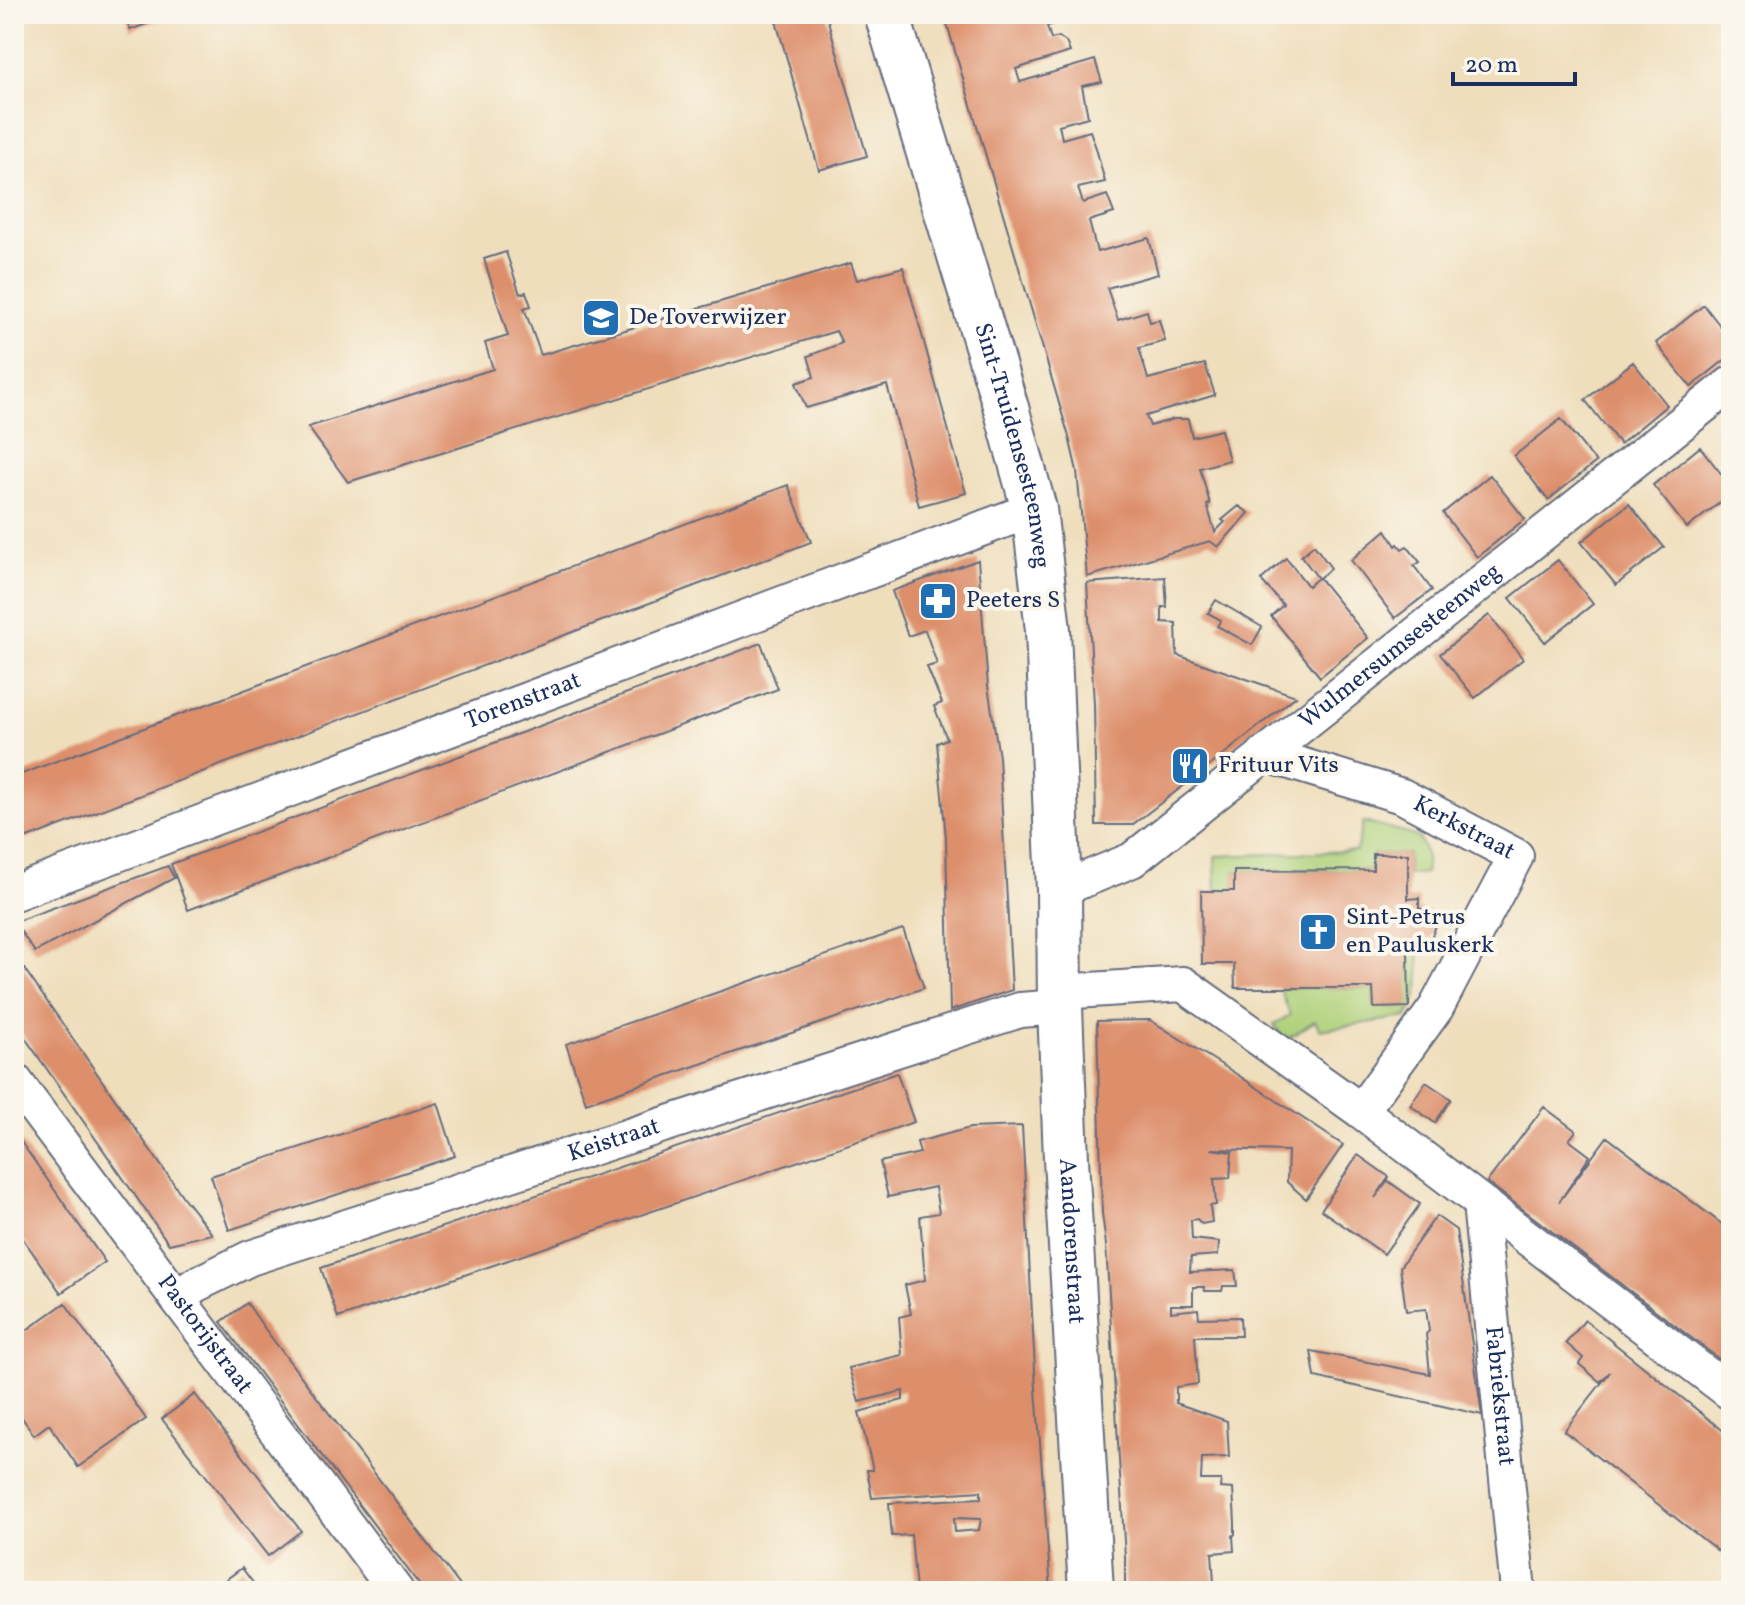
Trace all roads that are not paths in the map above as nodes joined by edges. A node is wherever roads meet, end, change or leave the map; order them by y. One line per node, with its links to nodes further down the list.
1 (887, 14): 3 (main road, Sint-Truidensesteenweg)
2 (1731, 384): 4 (street, Wulmersumsesteenweg)
3 (1034, 509): 5 (main road, Sint-Truidensesteenweg); 6 (street, Torenstraat)
4 (1264, 754): 5 (street, Wulmersumsesteenweg); 9 (street, Kerkstraat)
5 (1059, 890): 7 (main road, Aandorenstraat)
6 (14, 893)
7 (1060, 1000): 9 (street); 11 (street, Keistraat); 14 (main road, Aandorenstraat)
8 (14, 1080): 11 (street, Pastorijstraat)
9 (1361, 1111): 10 (street)
10 (1480, 1203): 12 (street); 15 (street, Fabriekstraat)
11 (177, 1298): 13 (street, Pastorijstraat)
12 (1731, 1393)
13 (396, 1591)
14 (1091, 1591)
15 (1518, 1591)

